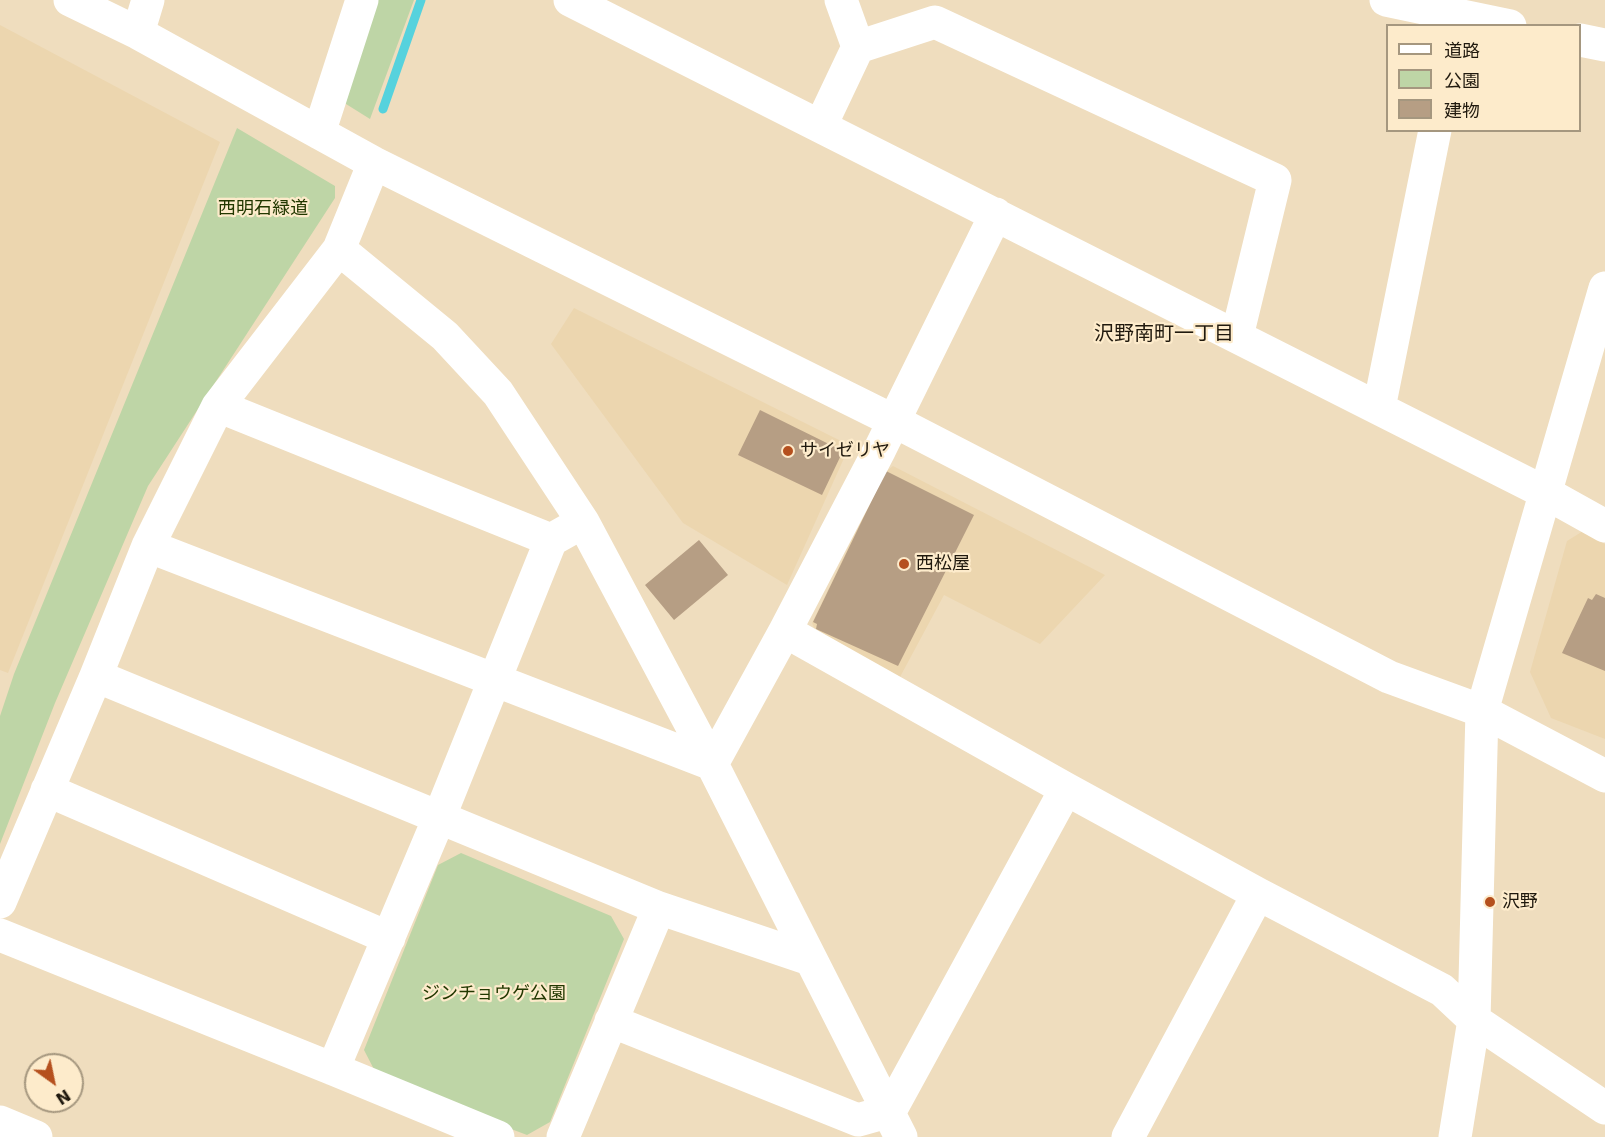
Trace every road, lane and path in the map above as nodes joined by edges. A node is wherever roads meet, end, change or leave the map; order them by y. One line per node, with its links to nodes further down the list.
1 (70, 0): 9 (street)
2 (148, 0): 9 (street)
3 (362, 0): 15 (street)
4 (570, 0): 13 (street)
5 (841, 0): 12 (street)
6 (1386, 0): 7 (street)
7 (1457, 20): 8 (street)
8 (1492, 24)
9 (138, 33): 15 (street)
10 (1581, 40): 11 (street)
11 (1605, 45)
12 (858, 47): 13 (street); 20 (street)
13 (821, 125): 17 (street)
14 (1435, 132): 22 (street)
15 (319, 133): 16 (street)
16 (374, 163): 18 (street); 23 (street)
17 (996, 214): 20 (street); 23 (street)
18 (339, 249): 21 (street); 25 (street)
19 (1605, 288): 24 (street)
20 (1237, 336): 22 (street)
21 (218, 406): 27 (street); 28 (street)
22 (1379, 408): 24 (street)
23 (894, 421): 29 (street); 32 (street)
24 (1544, 492): 26 (street); 32 (street)
25 (583, 522): 27 (street); 33 (street)
26 (1605, 526)
27 (551, 540): 31 (street)
28 (148, 546): 30 (street); 31 (street)
29 (785, 631): 33 (street); 35 (street)
30 (96, 676): 36 (street); 37 (street)
31 (494, 681): 33 (street); 37 (street)
32 (1482, 711): 34 (street); 44 (street)
33 (712, 764): 43 (street)
34 (1605, 776)
35 (1066, 789): 38 (street); 49 (street)
36 (47, 790): 39 (street); 42 (street)
37 (439, 818): 40 (street); 42 (street)
38 (1258, 894): 44 (street); 53 (street)
39 (0, 902)
40 (659, 908): 43 (street); 45 (street)
41 (0, 935): 46 (street)
42 (389, 938): 46 (street)
43 (810, 959): 49 (street)
44 (1474, 1020): 47 (street); 54 (street)
45 (612, 1022): 49 (street); 52 (street)
46 (333, 1069): 51 (street)
47 (1605, 1108)
48 (0, 1122): 50 (street)
49 (896, 1124)
50 (36, 1137)
51 (498, 1137)
52 (562, 1137)
53 (1128, 1137)
54 (1455, 1137)

